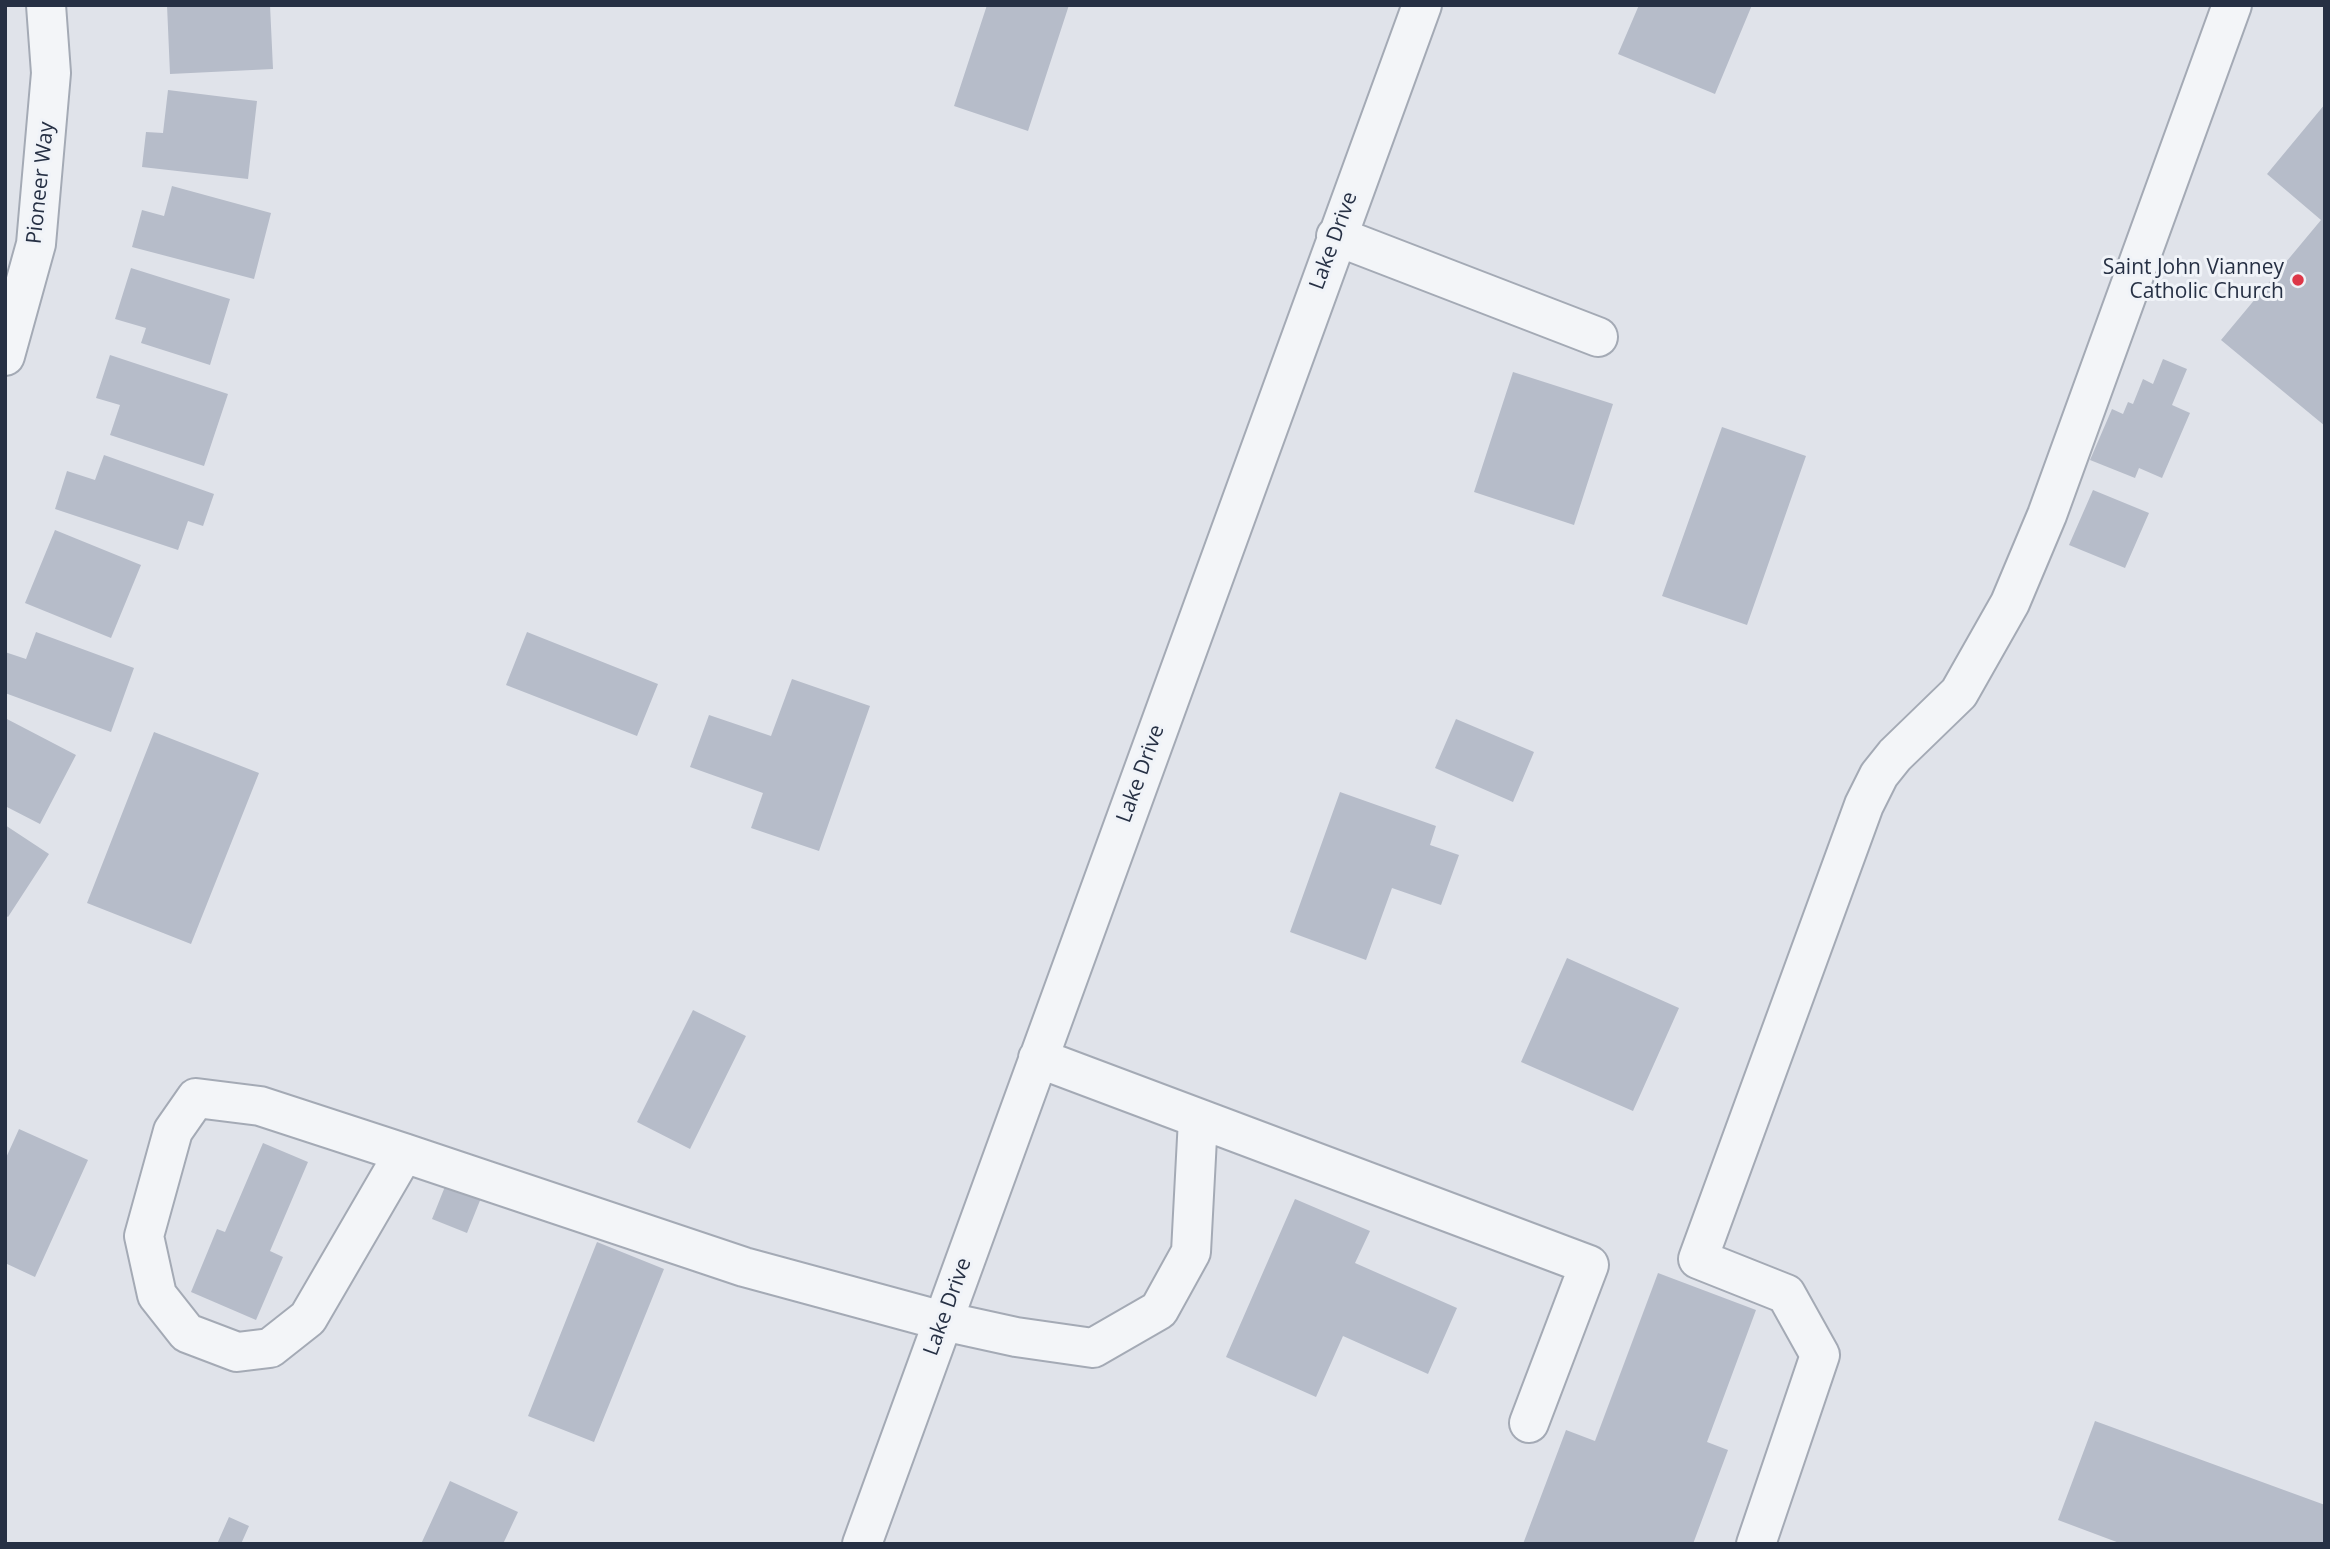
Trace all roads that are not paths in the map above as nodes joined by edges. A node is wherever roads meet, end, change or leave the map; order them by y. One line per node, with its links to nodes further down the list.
1 (46, 5): 6 (street, Pioneer Way)
2 (1422, 5): 4 (street, Lake Drive)
3 (2232, 5): 13 (street)
4 (1336, 236): 5 (street); 7 (street, Lake Drive)
5 (1598, 337)
6 (5, 356)
7 (1038, 1058): 8 (street); 10 (street, Lake Drive)
8 (1198, 1119): 10 (street); 11 (street)
9 (404, 1153): 9 (street); 10 (street)
10 (943, 1321): 12 (street, Lake Drive)
11 (1529, 1423)
12 (862, 1544)
13 (1756, 1544)

